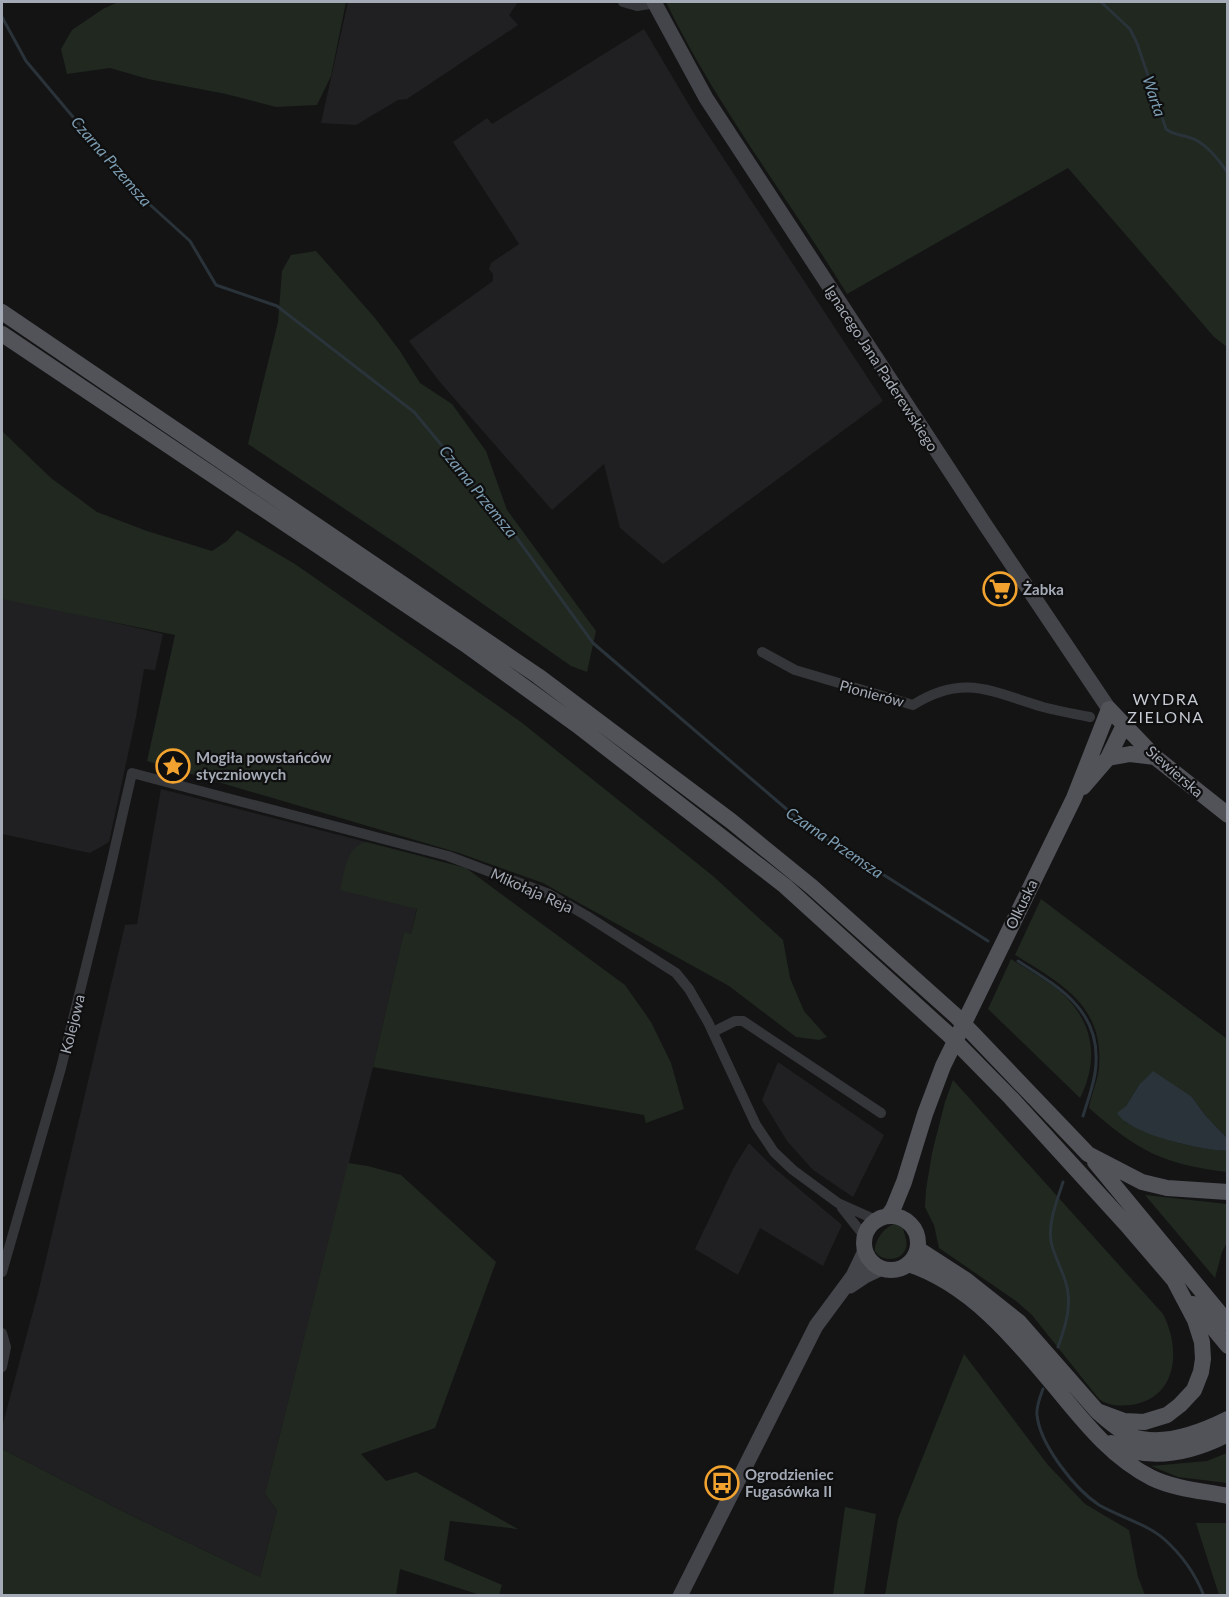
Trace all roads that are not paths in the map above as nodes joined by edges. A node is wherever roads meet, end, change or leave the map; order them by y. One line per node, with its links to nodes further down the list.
1 (623, 2): 2 (street)
2 (654, 2): 6 (main road, Ignacego Jana Paderewskiego)
3 (2, 312): 14 (main road)
4 (2, 334): 16 (main road)
5 (762, 652): 7 (street, Pionierów)
6 (1109, 709): 8 (main road, Ignacego Jana Paderewskiego); 12 (main road, Olkuska)
7 (1090, 717)
8 (1124, 725): 9 (main road, Siewierska); 10 (main road, Olkuska)
9 (1155, 757): 10 (main road); 13 (main road, Siewierska)
10 (1108, 758): 12 (main road, Olkuska)
11 (132, 773): 15 (street, Mikołaja Reja); 28 (street, Kolejowa)
12 (1074, 798): 14 (main road, Olkuska)
13 (1227, 815)
14 (962, 1014): 16 (main road, Olkuska); 18 (main road)
15 (713, 1032): 17 (street); 21 (street, Mikołaja Reja)
16 (958, 1052): 19 (main road, Olkuska); 29 (main road)
17 (881, 1113)
18 (1088, 1154): 20 (main road); 31 (main road)
19 (910, 1165): 22 (main road); 23 (main road)
20 (1227, 1192)
21 (838, 1203): 22 (street, Mikołaja Reja); 24 (street, Mikołaja Reja)
22 (882, 1218): 23 (main road); 24 (main road)
23 (908, 1221): 25 (main road)
24 (865, 1244): 27 (main road); 30 (main road)
25 (918, 1249): 26 (main road); 35 (main road)
26 (908, 1264): 27 (main road); 37 (main road)
27 (882, 1268): 30 (main road)
28 (2, 1272)
29 (1174, 1280): 33 (main road); 35 (main road)
30 (841, 1293): 40 (main road)
31 (1227, 1323)
32 (2, 1333): 34 (street)
33 (1227, 1346)
34 (2, 1368)
35 (1097, 1411): 36 (main road)
36 (1227, 1419)
37 (1089, 1427): 38 (main road); 39 (main road)
38 (1227, 1434)
39 (1227, 1496)
40 (680, 1596)

